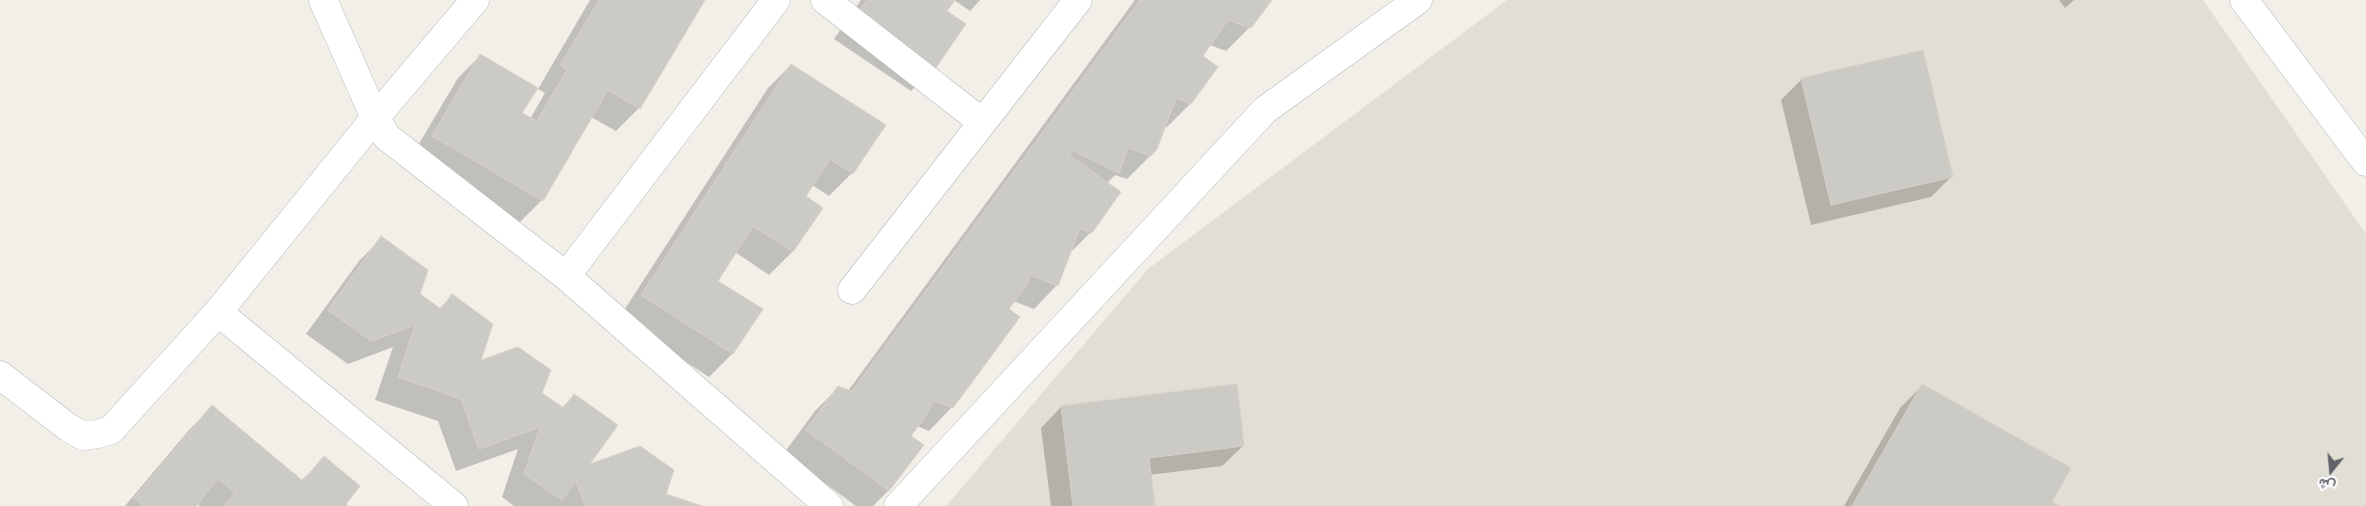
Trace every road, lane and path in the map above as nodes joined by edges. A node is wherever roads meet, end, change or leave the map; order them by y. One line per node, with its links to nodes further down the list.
1 (322, 0): 8 (street)
2 (475, 0): 8 (street)
3 (776, 0): 11 (street)
4 (826, 0): 9 (street)
5 (1078, 0): 9 (street)
6 (1418, 0): 17 (street)
7 (2244, 0): 10 (street)
8 (375, 118): 11 (street); 13 (street)
9 (982, 122): 12 (street)
10 (2366, 162)
11 (566, 276): 16 (street)
12 (852, 290)
13 (218, 312): 14 (street); 15 (street)
14 (0, 376)
15 (454, 506)
16 (829, 506)
17 (898, 506)

